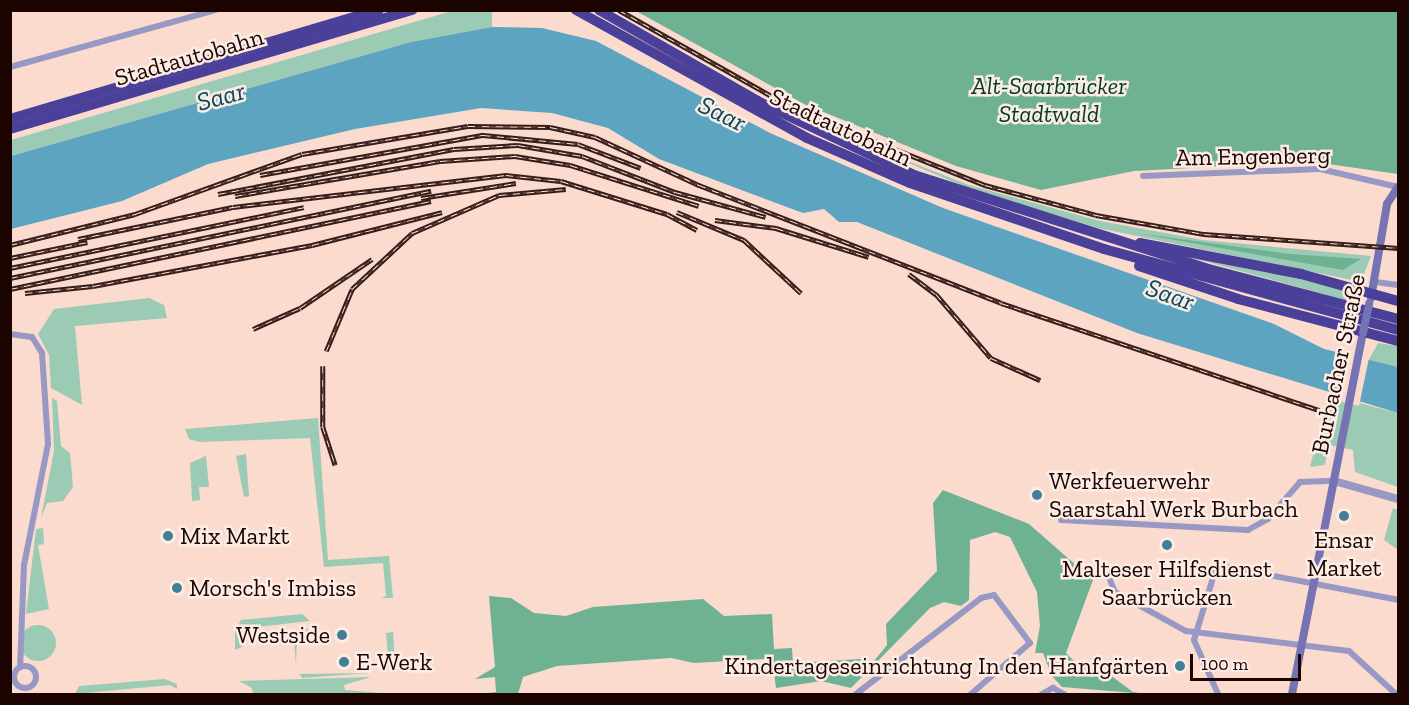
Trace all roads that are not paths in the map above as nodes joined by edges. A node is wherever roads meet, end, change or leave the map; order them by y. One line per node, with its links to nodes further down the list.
1 (215, 10): 6 (street)
2 (379, 10): 7 (highway, Stadtautobahn)
3 (413, 10): 8 (highway, Stadtautobahn)
4 (576, 10): 11 (highway, Stadtautobahn)
5 (599, 10): 11 (highway, Stadtautobahn)
6 (10, 67)
7 (10, 118)
8 (10, 129)
9 (1143, 176): 10 (street, Am Engenberg)
10 (1398, 187): 13 (main road, Burbacher Straße)
11 (1105, 244): 13 (highway); 15 (highway); 16 (highway); 17 (highway)
12 (1398, 285): 13 (street)
13 (1374, 287): 14 (highway); 17 (main road, Burbacher Straße, bridge)
14 (1398, 301)
15 (1398, 320)
16 (1398, 330)
17 (1364, 333): 19 (highway); 20 (main road, Burbacher Straße)
18 (10, 334): 28 (street)
19 (1398, 341)
20 (1334, 481): 21 (street); 22 (street); 24 (main road, Burbacher Straße)
21 (1398, 499)
22 (1061, 520)
23 (1108, 575): 26 (street)
24 (1314, 583): 25 (street); 26 (street); 27 (main road, Burbacher Straße)
25 (1398, 600)
26 (1195, 632): 27 (street); 35 (street)
27 (1302, 643): 36 (main road, Burbacher Straße); 37 (street)
28 (20, 666): 29 (street); 29 (street)
29 (20, 687): 30 (street)
30 (15, 694)
31 (856, 694): 32 (street)
32 (970, 694)
33 (1042, 694): 34 (street)
34 (1064, 694)
35 (1218, 694)
36 (1292, 694)
37 (1396, 694)

